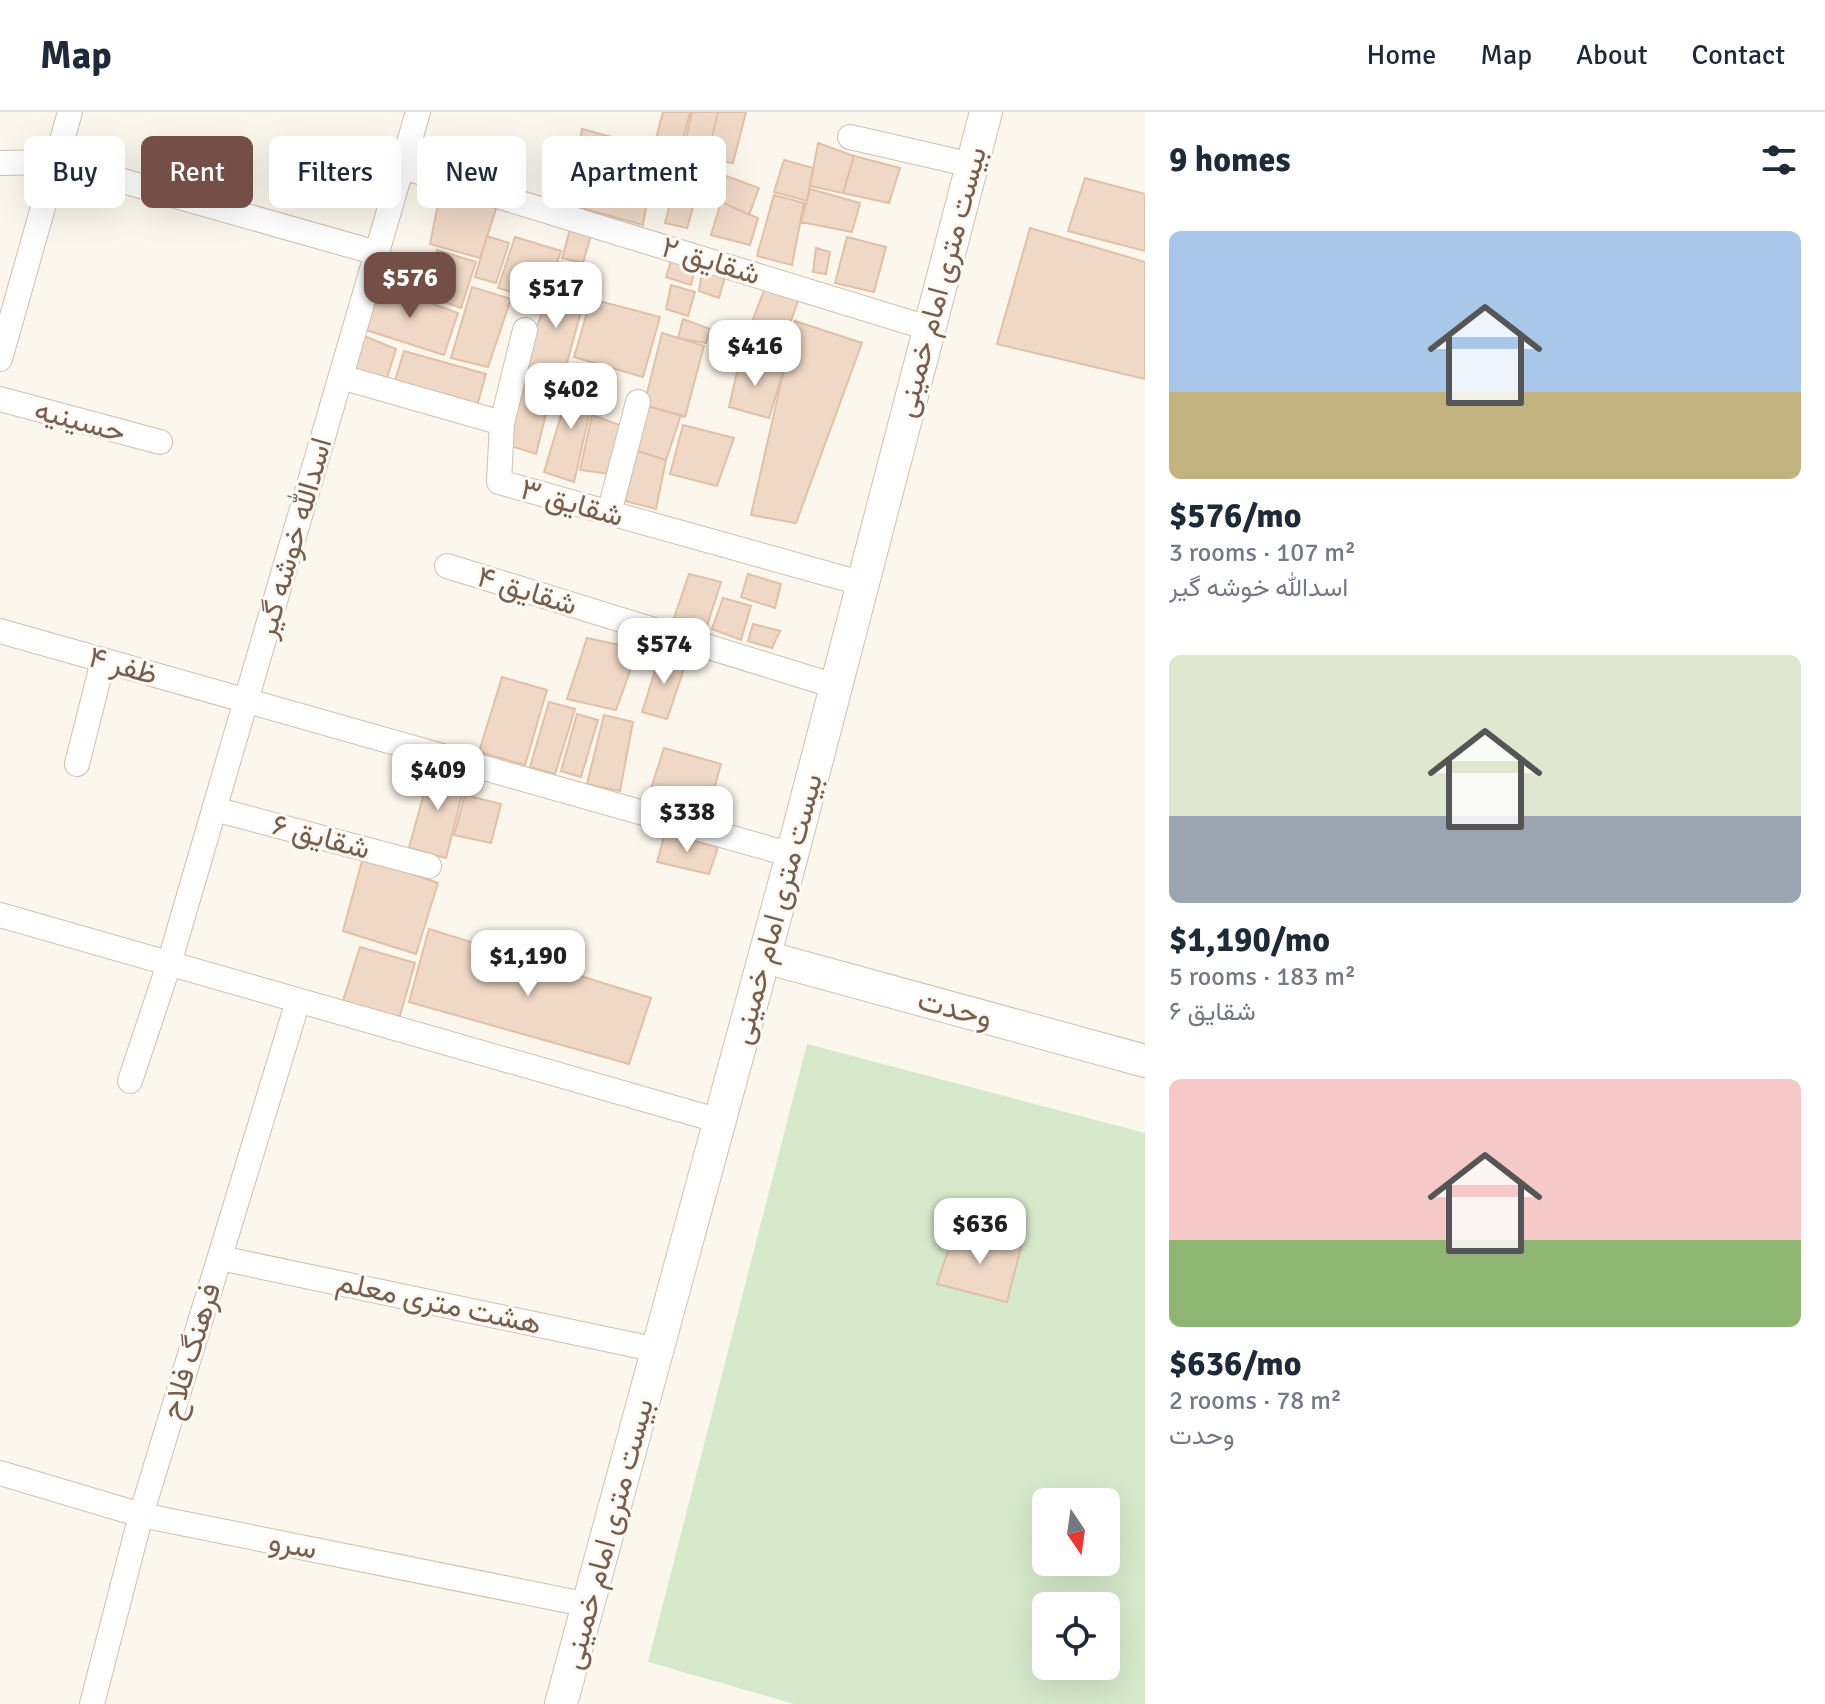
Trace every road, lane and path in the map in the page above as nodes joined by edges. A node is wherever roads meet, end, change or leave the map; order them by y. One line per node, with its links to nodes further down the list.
1 (70, 112): 4 (street)
2 (418, 112): 9 (street, اسدالله خوشه گیر)
3 (986, 112): 8 (main road, بیست متری امام خمینی)
4 (63, 136)
5 (850, 137): 8 (street)
6 (0, 163): 7 (street)
7 (24, 163)
8 (972, 165): 13 (main road, بیست متری امام خمینی)
9 (403, 167): 12 (street, اسدالله خوشه گیر); 13 (street, شقایق ۲)
10 (125, 182): 12 (street)
11 (43, 208): 15 (street)
12 (377, 253): 16 (street, اسدالله خوشه گیر)
13 (928, 328): 23 (main road, بیست متری امام خمینی)
14 (525, 330): 19 (street)
15 (0, 359)
16 (341, 377): 19 (street); 27 (street, اسدالله خوشه گیر)
17 (0, 399): 20 (street, حسینیه)
18 (638, 402): 21 (street)
19 (502, 423): 21 (street, شقایق ۳)
20 (160, 442)
21 (609, 513): 23 (street, شقایق ۳)
22 (447, 566): 26 (street, شقایق ۴)
23 (864, 584): 26 (main road, بیست متری امام خمینی)
24 (0, 631): 25 (street, ظفر ۴)
25 (103, 661): 27 (street, ظفر ۴); 28 (street)
26 (835, 686): 30 (main road, بیست متری امام خمینی)
27 (246, 702): 29 (street, اسدالله خوشه گیر); 30 (street, ظفر ۴)
28 (77, 764)
29 (214, 809): 31 (street, شقایق ۶); 34 (street, اسدالله خوشه گیر)
30 (792, 855): 33 (main road, بیست متری امام خمینی)
31 (429, 866)
32 (0, 915): 34 (street)
33 (765, 957): 36 (main road, وحدت); 38 (main road, بیست متری امام خمینی)
34 (169, 964): 35 (street); 37 (street, اسدالله خوشه گیر)
35 (298, 1001): 38 (street); 39 (street, فرهنگ فلاح)
36 (1145, 1061)
37 (130, 1081)
38 (720, 1121): 40 (main road, بیست متری امام خمینی)
39 (220, 1258): 40 (street, هشت متری معلم); 42 (street, فرهنگ فلاح)
40 (658, 1350): 43 (main road, بیست متری امام خمینی)
41 (0, 1473): 42 (street, سرو)
42 (141, 1515): 43 (street, سرو); 44 (street, فرهنگ فلاح)
43 (589, 1605): 45 (main road, بیست متری امام خمینی)
44 (92, 1704)
45 (561, 1704)

